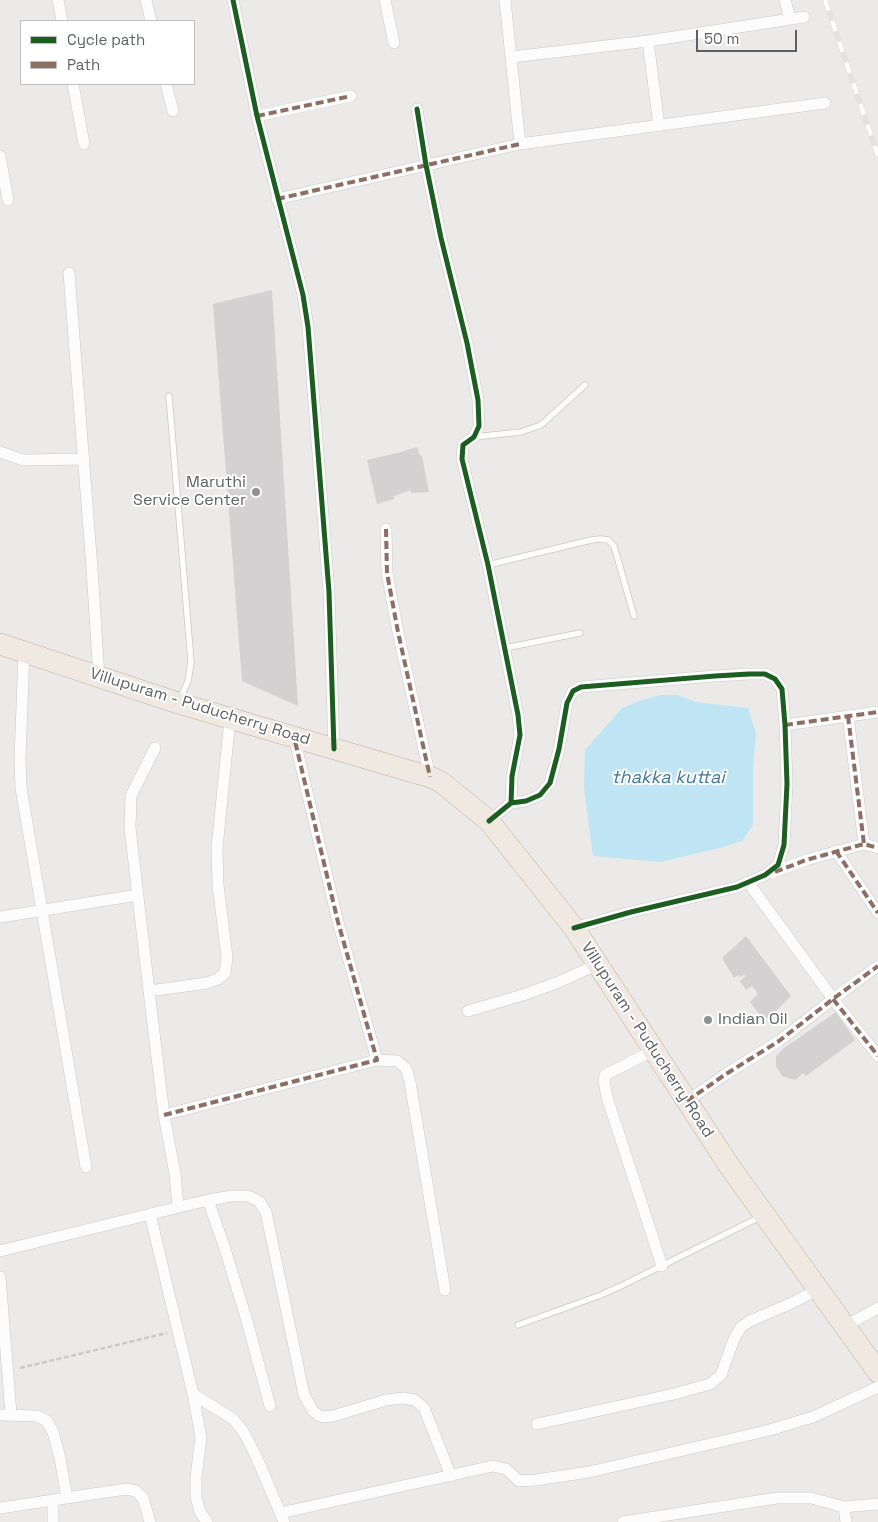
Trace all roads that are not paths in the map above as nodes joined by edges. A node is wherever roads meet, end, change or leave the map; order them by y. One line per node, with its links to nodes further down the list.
1 (58, 0): 8 (street)
2 (146, 0): 9 (street)
3 (233, 0): 20 (street)
4 (385, 0): 12 (street)
5 (506, 0): 13 (street)
6 (785, 0): 10 (street)
7 (804, 17): 10 (street)
8 (62, 20)
9 (151, 20)
10 (790, 20): 11 (street)
11 (648, 41): 13 (street); 21 (street)
12 (394, 43)
13 (512, 57): 23 (street)
14 (73, 85): 22 (street)
15 (166, 85): 19 (street)
16 (351, 96): 20 (street)
17 (825, 103): 21 (street)
18 (417, 109): 25 (street)
19 (173, 111)
20 (257, 116): 26 (street)
21 (659, 126): 23 (street)
22 (84, 144)
23 (520, 144): 25 (street)
24 (0, 156): 27 (street)
25 (426, 165): 26 (street); 31 (street)
26 (277, 199): 49 (street)
27 (8, 200)
28 (69, 272): 33 (street)
29 (585, 384): 31 (lane)
30 (169, 396): 42 (lane)
31 (474, 437): 35 (street)
32 (0, 452): 33 (street)
33 (84, 459): 41 (street)
34 (386, 529): 50 (street)
35 (488, 565): 36 (lane); 39 (street)
36 (634, 616)
37 (580, 633): 39 (lane)
38 (0, 644): 40 (highway, Villupuram - Puducherry Road)
39 (505, 648): 51 (street)
40 (24, 652): 41 (highway, Villupuram - Puducherry Road); 59 (street)
41 (99, 677): 42 (highway, Villupuram - Puducherry Road)
42 (178, 703): 45 (highway, Villupuram - Puducherry Road)
43 (878, 712): 44 (street)
44 (848, 716): 46 (street); 53 (street)
45 (230, 719): 47 (highway, Villupuram - Puducherry Road); 65 (street)
46 (785, 726): 51 (street); 56 (street)
47 (294, 738): 49 (highway, Villupuram - Puducherry Road); 70 (street)
48 (155, 748): 58 (street)
49 (334, 749): 50 (highway, Villupuram - Puducherry Road)
50 (430, 778): 52 (highway, Villupuram - Puducherry Road)
51 (511, 803): 52 (street)
52 (489, 821): 62 (highway, Villupuram - Puducherry Road)
53 (864, 844): 54 (street); 55 (street)
54 (878, 848)
55 (836, 851): 56 (street); 60 (street)
56 (765, 875): 57 (street)
57 (748, 882): 62 (street); 66 (street)
58 (138, 895): 59 (street); 65 (street)
59 (42, 910): 61 (street); 73 (street)
60 (878, 913)
61 (0, 917)
62 (574, 928): 63 (highway, Villupuram - Puducherry Road)
63 (598, 964): 67 (street); 68 (highway, Villupuram - Puducherry Road)
64 (878, 966): 66 (street)
65 (148, 991): 72 (street)
66 (834, 999): 69 (street); 71 (street)
67 (468, 1011)
68 (654, 1050): 71 (highway, Villupuram - Puducherry Road); 79 (street)
69 (878, 1056)
70 (377, 1060): 72 (street); 82 (street)
71 (687, 1101): 77 (highway, Villupuram - Puducherry Road)
72 (164, 1115): 75 (street)
73 (86, 1167)
74 (208, 1200): 75 (street); 89 (street); 92 (street)
75 (178, 1207): 76 (street)
76 (150, 1214): 78 (street); 88 (street)
77 (764, 1215): 79 (lane); 81 (highway, Villupuram - Puducherry Road)
78 (0, 1251)
79 (662, 1266): 84 (lane)
80 (0, 1277): 90 (street)
81 (818, 1289): 85 (highway, Villupuram - Puducherry Road); 91 (street)
82 (445, 1290)
83 (878, 1308): 85 (street)
84 (518, 1325)
85 (845, 1326): 86 (highway, Villupuram - Puducherry Road)
86 (878, 1372)
87 (878, 1388): 92 (street)
88 (193, 1394): 98 (street); 101 (street)
89 (270, 1406)
90 (6, 1414): 93 (street)
91 (537, 1424)
92 (451, 1476): 98 (street)
93 (67, 1498): 94 (street); 100 (street)
94 (53, 1500): 96 (street); 99 (street)
95 (878, 1504): 97 (street)
96 (0, 1508)
97 (844, 1508): 102 (street); 103 (street)
98 (282, 1518)
99 (53, 1522)
100 (150, 1522)
101 (207, 1522)
102 (623, 1522)
103 (846, 1522)

